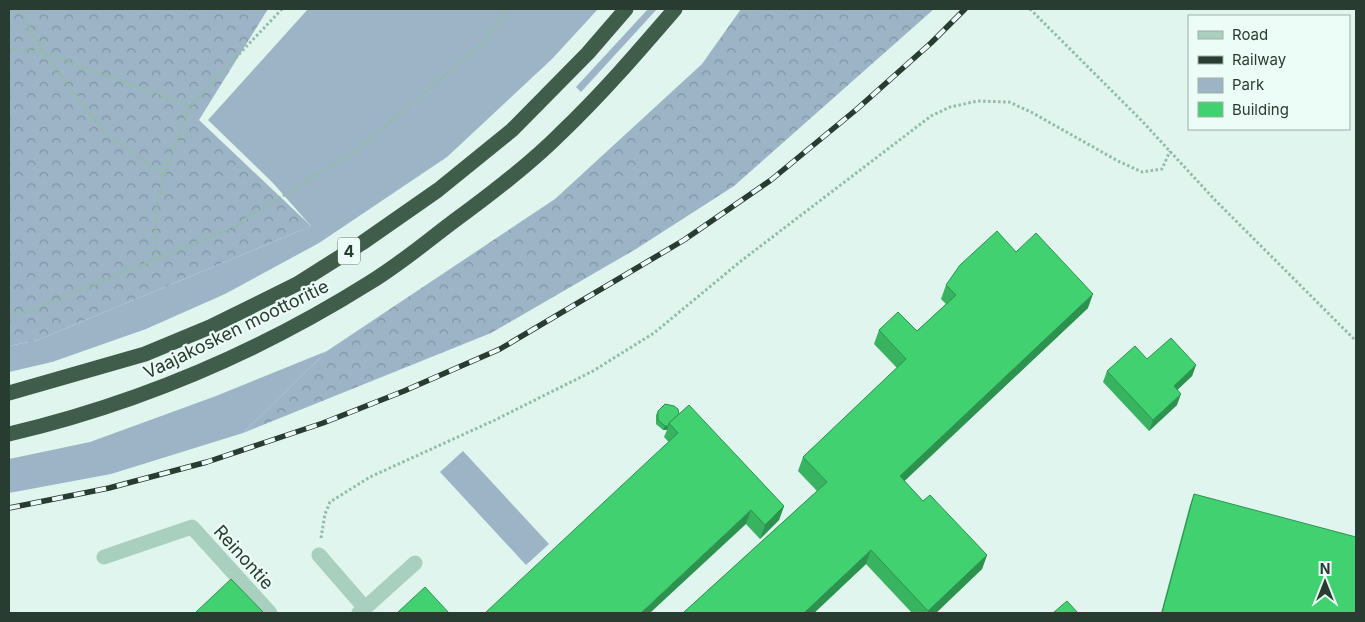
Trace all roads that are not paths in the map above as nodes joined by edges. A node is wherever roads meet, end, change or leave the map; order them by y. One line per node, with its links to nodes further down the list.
1 (626, 9): 3 (highway, Vaajakosken moottoritie / 4)
2 (675, 9): 4 (highway, Vaajakosken moottoritie / 4)
3 (9, 393)
4 (9, 434)
5 (319, 555): 8 (lane)
6 (104, 557): 9 (lane, Reinontie)
7 (415, 563): 8 (lane)
8 (362, 611)
9 (270, 613)

